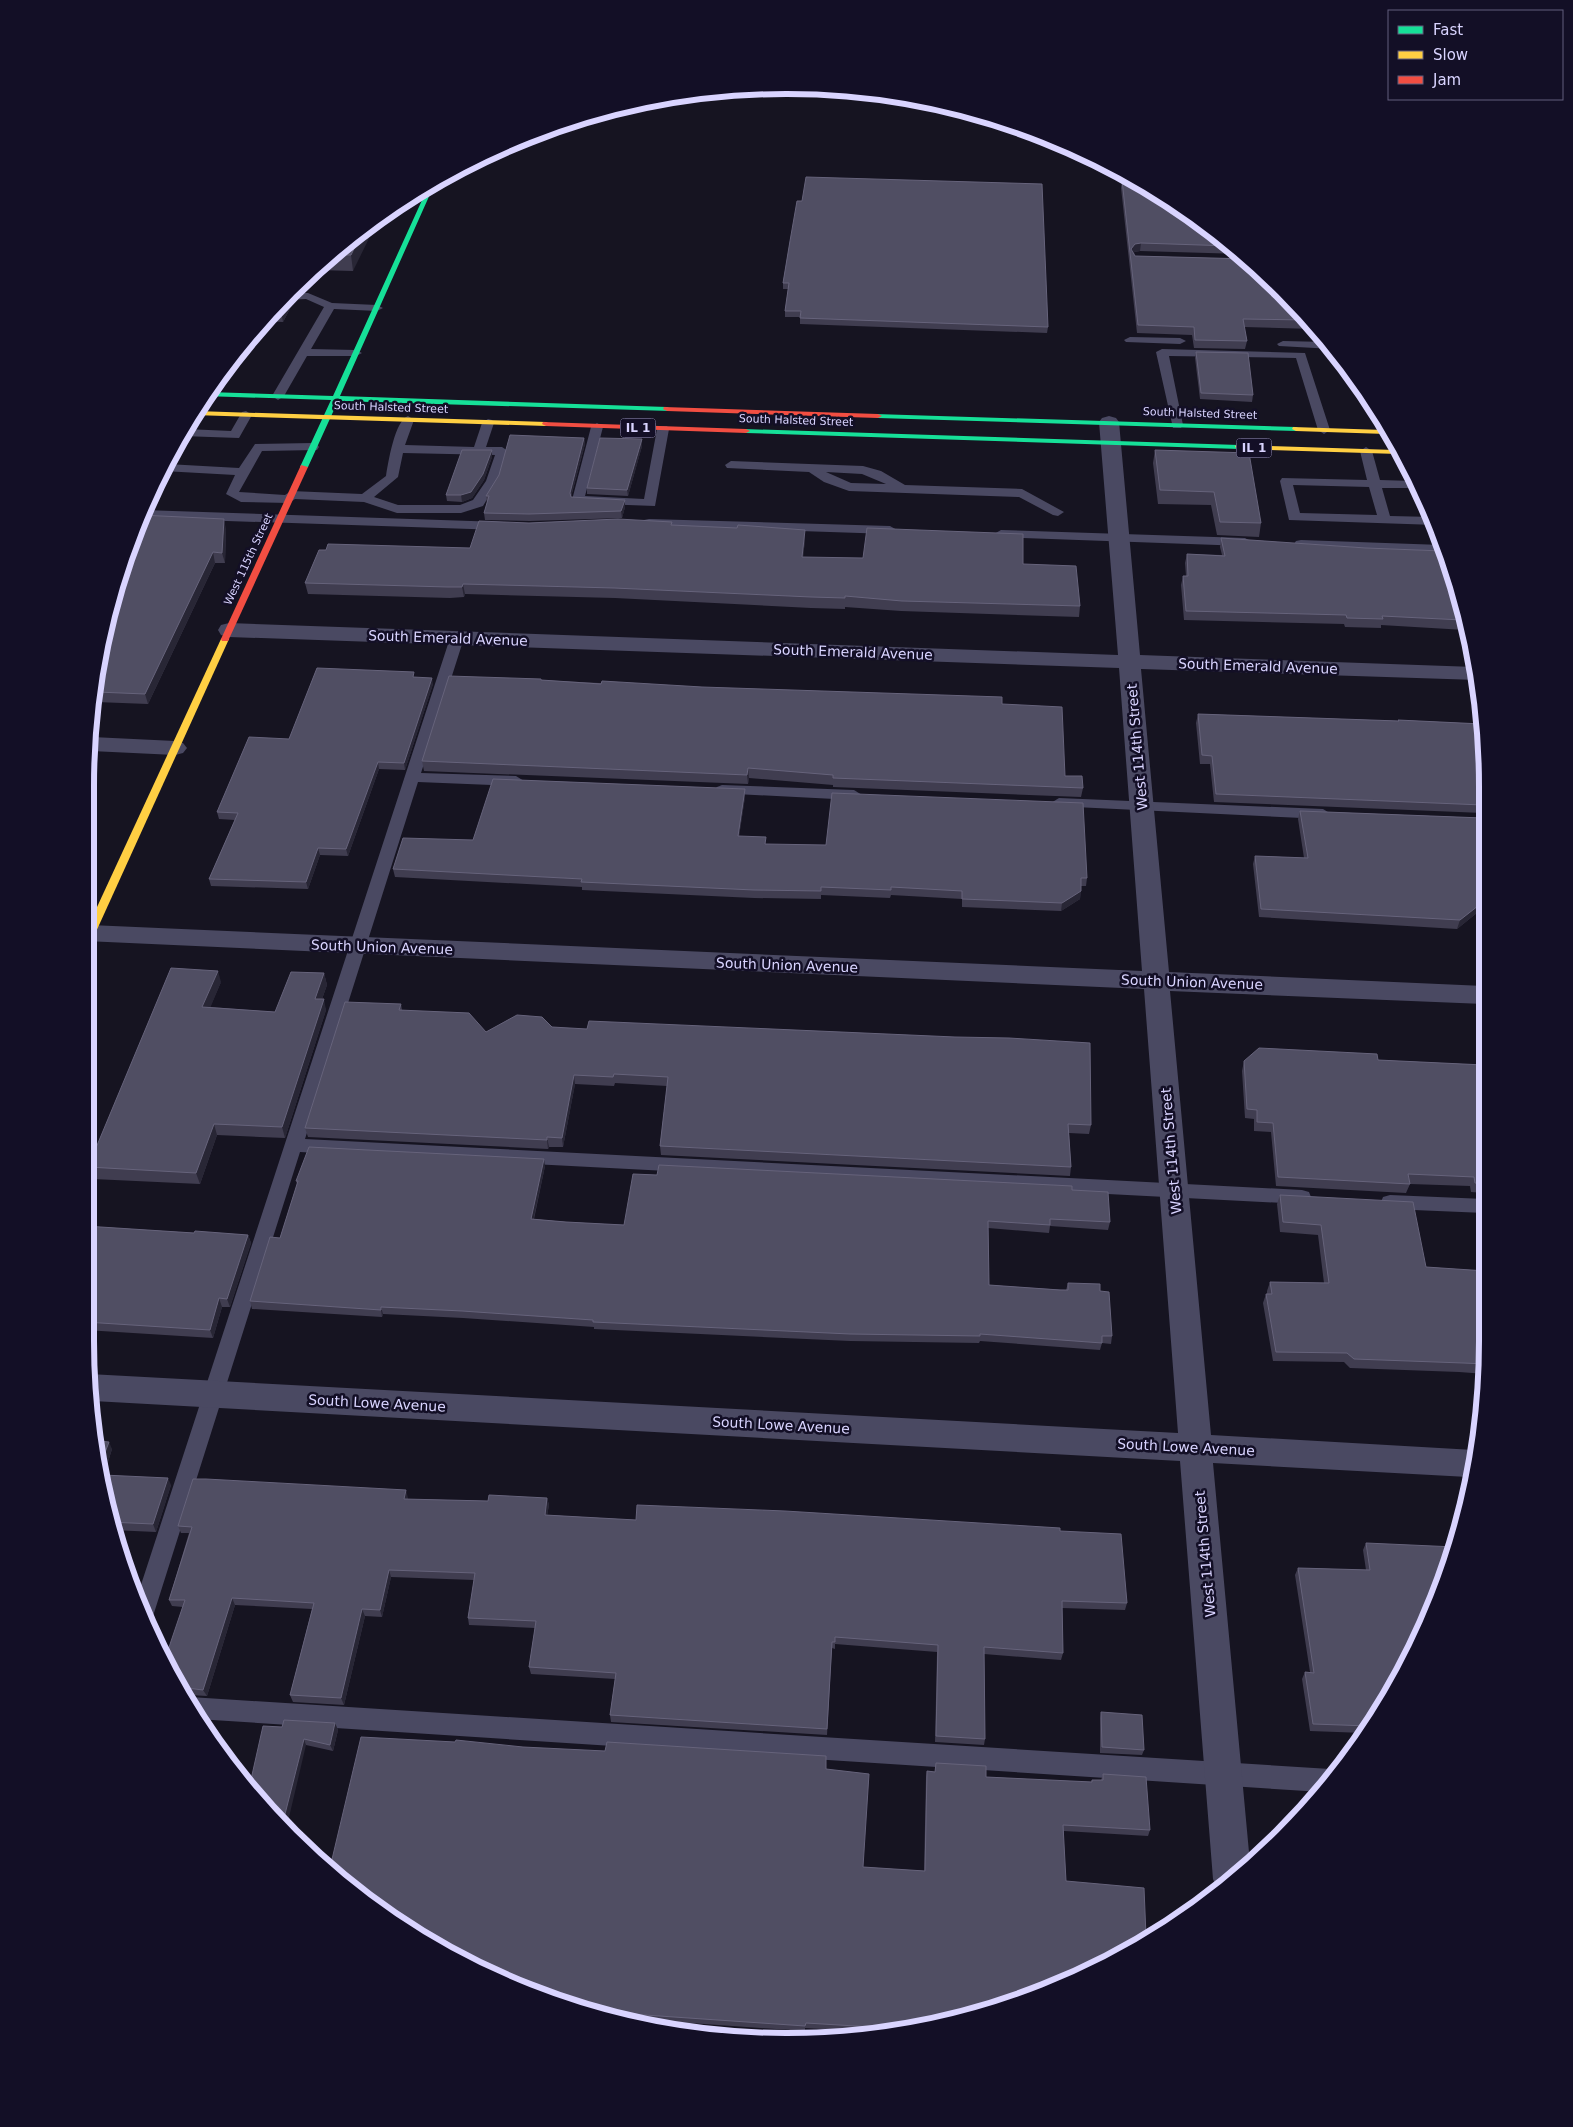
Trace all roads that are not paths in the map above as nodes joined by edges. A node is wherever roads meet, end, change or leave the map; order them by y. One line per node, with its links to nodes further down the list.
1 (428, 194): 4 (main road, West 115th Street)
2 (298, 297): 3 (lane)
3 (330, 306): 4 (lane); 7 (lane)
4 (376, 308): 8 (main road, West 115th Street)
5 (1130, 340): 6 (lane)
6 (1320, 346)
7 (304, 352): 8 (lane); 10 (lane)
8 (356, 353): 11 (main road, West 115th Street)
9 (216, 394): 10 (main road, South Halsted Street / IL 1)
10 (278, 396): 11 (main road, South Halsted Street / IL 1)
11 (335, 398): 14 (main road, West 115th Street); 23 (main road, South Halsted Street / IL 1)
12 (203, 413): 13 (main road, South Halsted Street / IL 1)
13 (246, 415): 14 (main road, South Halsted Street / IL 1); 24 (lane)
14 (326, 418): 15 (main road, South Halsted Street / IL 1); 26 (main road, West 115th Street)
15 (408, 420): 16 (main road, South Halsted Street / IL 1); 27 (lane)
16 (488, 423): 18 (main road, South Halsted Street / IL 1); 28 (lane)
17 (1177, 425): 20 (main road, South Halsted Street / IL 1); 20 (lane); 23 (main road, South Halsted Street / IL 1)
18 (597, 427): 19 (main road, South Halsted Street / IL 1); 19 (lane)
19 (663, 429): 23 (main road, South Halsted Street / IL 1)
20 (1324, 430): 21 (main road, South Halsted Street / IL 1)
21 (1381, 432)
22 (191, 433): 24 (lane)
23 (1110, 433): 29 (main road, South Halsted Street / IL 1); 49 (street, West 114th Street)
24 (235, 435): 25 (lane)
25 (259, 447): 26 (lane); 34 (lane)
26 (313, 447): 38 (main road, West 115th Street)
27 (397, 449): 28 (lane); 39 (lane)
28 (479, 451): 39 (lane)
29 (1366, 452): 30 (main road, South Halsted Street / IL 1); 35 (lane)
30 (1393, 452)
31 (730, 465): 33 (lane)
32 (171, 468): 34 (lane)
33 (813, 469): 37 (lane); 37 (lane)
34 (244, 472): 38 (lane)
35 (1375, 483): 36 (lane); 43 (lane); 43 (lane)
36 (1410, 484)
37 (903, 490): 40 (lane)
38 (290, 497): 39 (lane); 42 (main road, West 115th Street)
39 (366, 498)
40 (1058, 512)
41 (149, 514): 42 (lane)
42 (280, 519): 46 (lane); 53 (main road, West 115th Street)
43 (1384, 519): 44 (lane)
44 (1427, 521)
45 (637, 523): 47 (lane)
46 (511, 527)
47 (901, 530)
48 (989, 533): 49 (lane)
49 (1119, 538): 50 (lane); 55 (street, West 114th Street)
50 (1258, 542)
51 (1287, 544): 52 (lane)
52 (1437, 549)
53 (229, 630): 54 (street, South Emerald Avenue); 58 (main road, West 115th Street)
54 (457, 638): 55 (street, South Emerald Avenue); 59 (lane)
55 (1129, 661): 56 (street, South Emerald Avenue); 64 (street, West 114th Street)
56 (1470, 674)
57 (95, 744): 58 (street)
58 (176, 748): 66 (main road, West 115th Street)
59 (412, 777): 60 (lane); 68 (lane)
60 (530, 782)
61 (708, 789): 62 (lane)
62 (866, 795)
63 (1044, 802): 64 (lane)
64 (1142, 806): 65 (lane); 69 (street, West 114th Street)
65 (1336, 814)
66 (94, 925)
67 (94, 940): 68 (street, South Union Avenue)
68 (358, 946): 69 (street, South Union Avenue); 71 (lane)
69 (1157, 980): 70 (street, South Union Avenue); 72 (street, West 114th Street)
70 (1479, 995)
71 (294, 1145): 72 (lane); 77 (lane)
72 (1174, 1191): 73 (lane); 78 (street, West 114th Street)
73 (1320, 1198)
74 (1368, 1200): 75 (lane)
75 (1479, 1206)
76 (95, 1388): 77 (street, South Lowe Avenue)
77 (213, 1394): 78 (street, South Lowe Avenue); 80 (lane)
78 (1196, 1448): 79 (street, South Lowe Avenue); 82 (street, West 114th Street)
79 (1468, 1463)
80 (146, 1605)
81 (200, 1709): 82 (lane)
82 (1224, 1775): 83 (lane); 84 (street, West 114th Street)
83 (1321, 1780)
84 (1231, 1871)

